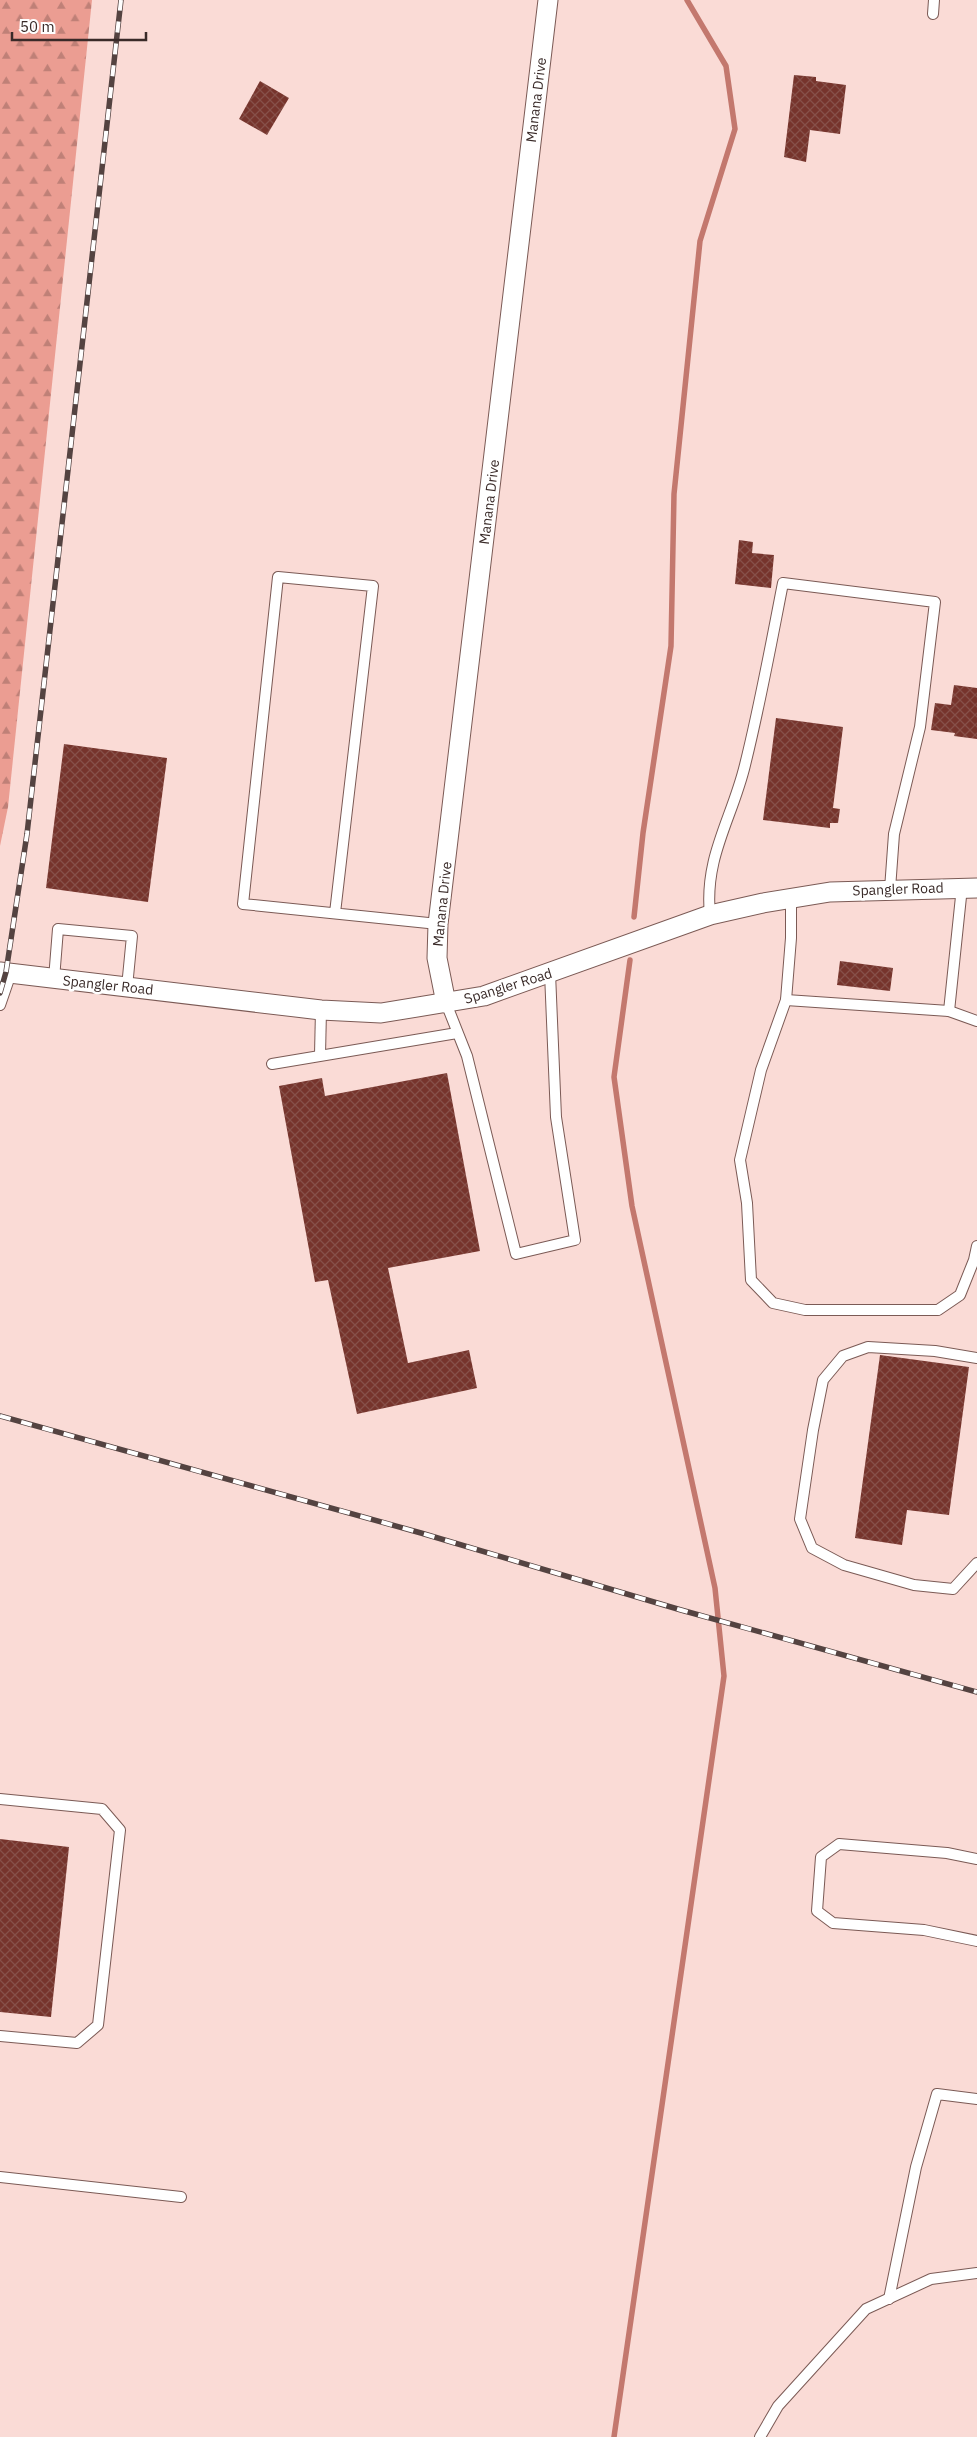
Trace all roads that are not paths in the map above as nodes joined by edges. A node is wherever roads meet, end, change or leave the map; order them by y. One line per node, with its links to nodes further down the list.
1 (548, 0): 9 (street, Manana Drive)
2 (934, 0): 3 (lane)
3 (932, 14)
4 (969, 888): 5 (street, Spangler Road); 18 (lane)
5 (890, 889): 6 (street, Spangler Road); 8 (lane)
6 (791, 898): 8 (street, Spangler Road); 14 (lane)
7 (335, 913): 7 (lane); 9 (lane)
8 (710, 915): 11 (street, Spangler Road)
9 (438, 924): 15 (street, Manana Drive)
10 (6, 972): 12 (street, Spangler Road); 16 (lane)
11 (550, 973): 15 (street, Spangler Road); 20 (lane)
12 (54, 979): 13 (street, Spangler Road); 13 (lane)
13 (127, 987): 17 (street, Spangler Road)
14 (786, 1000): 18 (lane); 23 (lane)
15 (446, 1003): 17 (street, Spangler Road); 20 (lane)
16 (0, 1005)
17 (320, 1010): 21 (lane)
18 (949, 1011): 19 (lane)
19 (977, 1021)
20 (457, 1033): 21 (lane)
21 (320, 1055): 22 (lane)
22 (272, 1064)
23 (977, 1246)
24 (977, 1358): 25 (lane)
25 (977, 1564)
26 (0, 1800): 29 (lane)
27 (977, 1859): 28 (lane)
28 (977, 1941)
29 (0, 2036)
30 (977, 2099): 34 (lane)
31 (0, 2177): 32 (lane)
32 (180, 2197)
33 (977, 2273): 34 (lane)
34 (889, 2299): 35 (lane)
35 (760, 2437)

